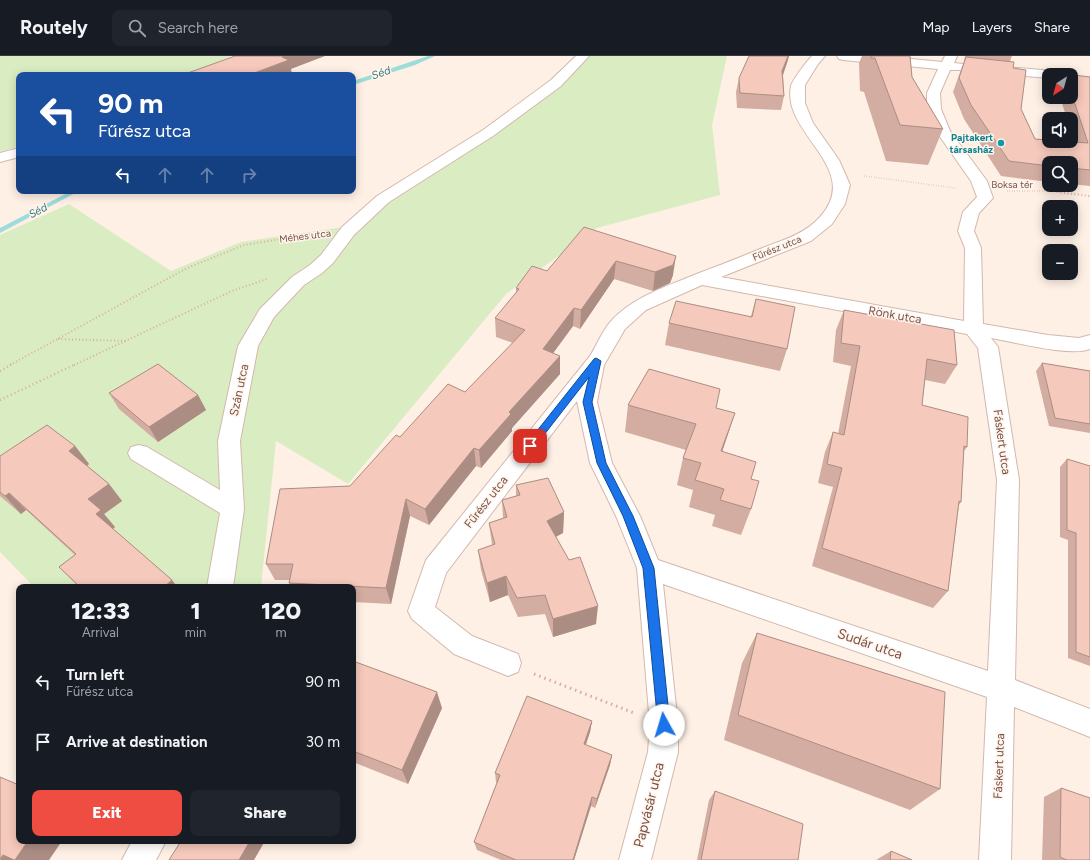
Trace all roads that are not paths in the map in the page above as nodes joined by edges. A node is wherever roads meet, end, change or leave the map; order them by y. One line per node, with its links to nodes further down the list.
1 (583, 56): 10 (street, Méhes utca)
2 (819, 56): 11 (street, Fűrész utca)
3 (843, 56): 4 (street)
4 (949, 61): 5 (street); 12 (street)
5 (970, 68)
6 (985, 69): 7 (street)
7 (1042, 74)
8 (16, 153): 9 (street)
9 (0, 158)
10 (348, 231): 16 (street, Szán utca)
11 (701, 279): 12 (street, Rönk utca); 14 (street, Fűrész utca)
12 (974, 329): 13 (street, Rönk utca); 20 (street, Fáskert utca)
13 (1090, 342)
14 (596, 361): 17 (street, Fűrész utca); 19 (street, Fűrész utca)
15 (139, 453): 16 (street)
16 (232, 508): 18 (street, Szán utca)
17 (648, 568): 20 (street, Sudár utca); 22 (street, Fűrész utca)
18 (220, 584)
19 (508, 663)
20 (1002, 689): 21 (street, Sudár utca); 26 (street, Fáskert utca)
21 (1090, 723)
22 (664, 725): 25 (street, Papvásár utca)
23 (148, 844): 24 (street)
24 (138, 860)
25 (635, 860)
26 (995, 860)

